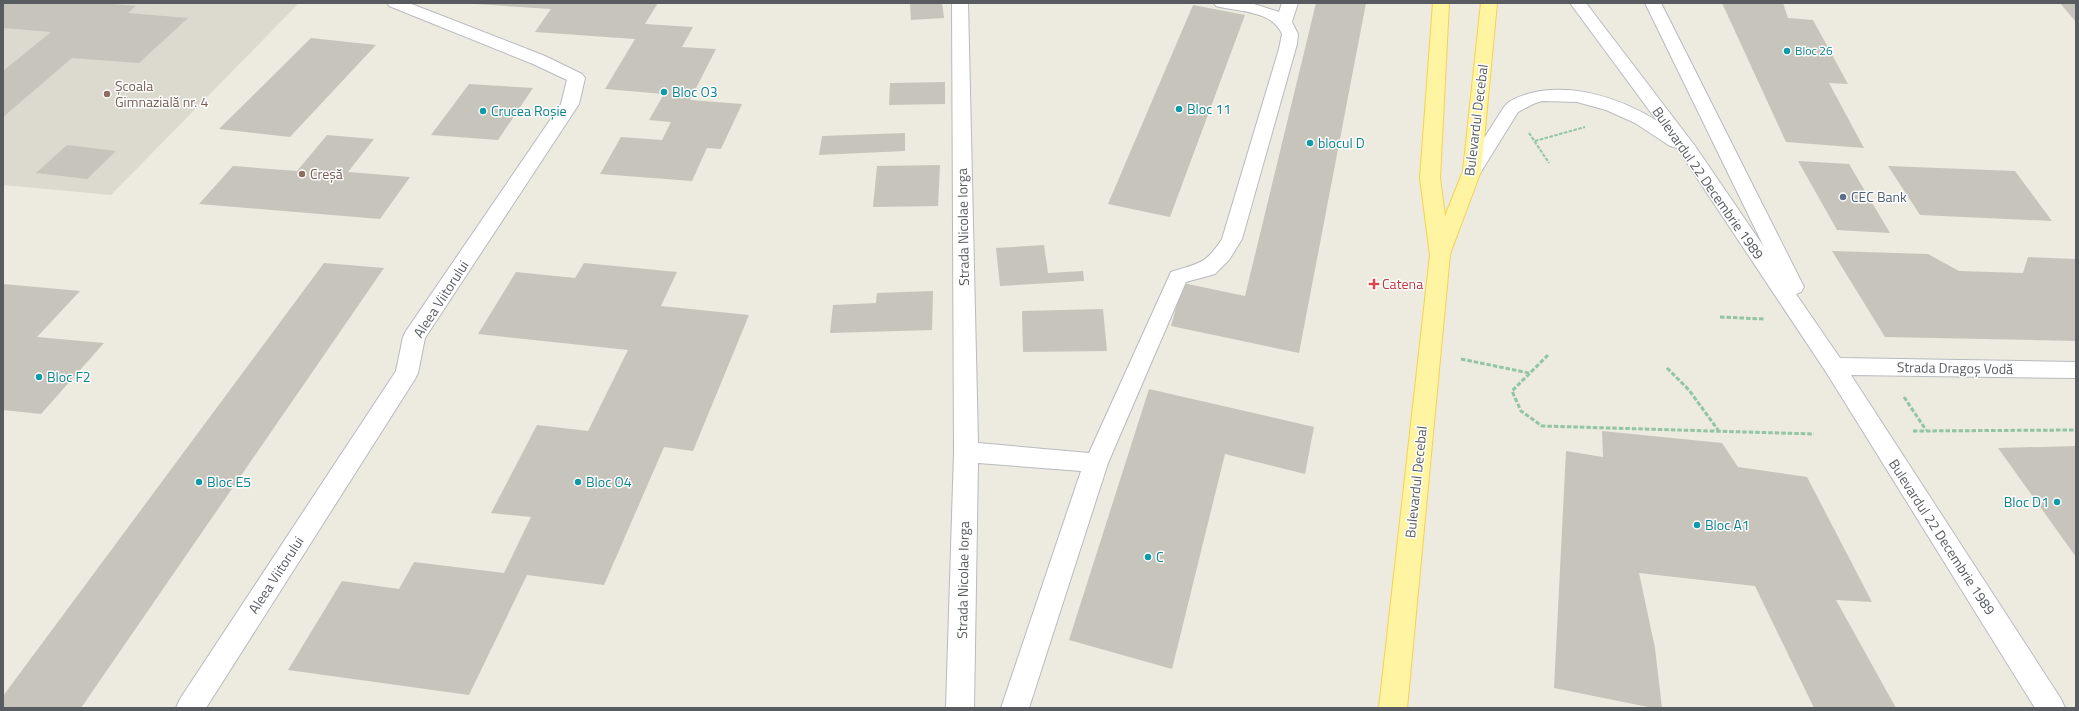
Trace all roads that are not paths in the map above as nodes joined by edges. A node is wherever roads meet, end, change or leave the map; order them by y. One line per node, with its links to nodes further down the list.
1 (394, 3): 17 (street, Aleea Viitorului)
2 (960, 3): 15 (street, Strada Nicolae Iorga)
3 (1222, 3): 9 (street)
4 (1290, 3): 9 (street)
5 (1441, 3): 12 (main road, Bulevardul Decebal)
6 (1489, 3): 11 (main road, Bulevardul Decebal)
7 (1578, 3): 10 (street, Bulevardul 22 Decembrie 1989)
8 (1653, 3): 13 (street, Bulevardul 22 Decembrie 1989)
9 (1284, 22): 16 (street)
10 (1688, 150): 11 (street); 13 (street, Bulevardul 22 Decembrie 1989)
11 (1472, 171): 12 (main road, Bulevardul Decebal)
12 (1440, 255): 20 (main road, Bulevardul Decebal)
13 (1834, 366): 14 (street, Strada Dragoș Vodă); 21 (street, Bulevardul 22 Decembrie 1989)
14 (2076, 370)
15 (966, 452): 16 (street); 18 (street, Strada Nicolae Iorga)
16 (1096, 463): 19 (street)
17 (190, 708)
18 (960, 708)
19 (1015, 708)
20 (1393, 708)
21 (2051, 708)

